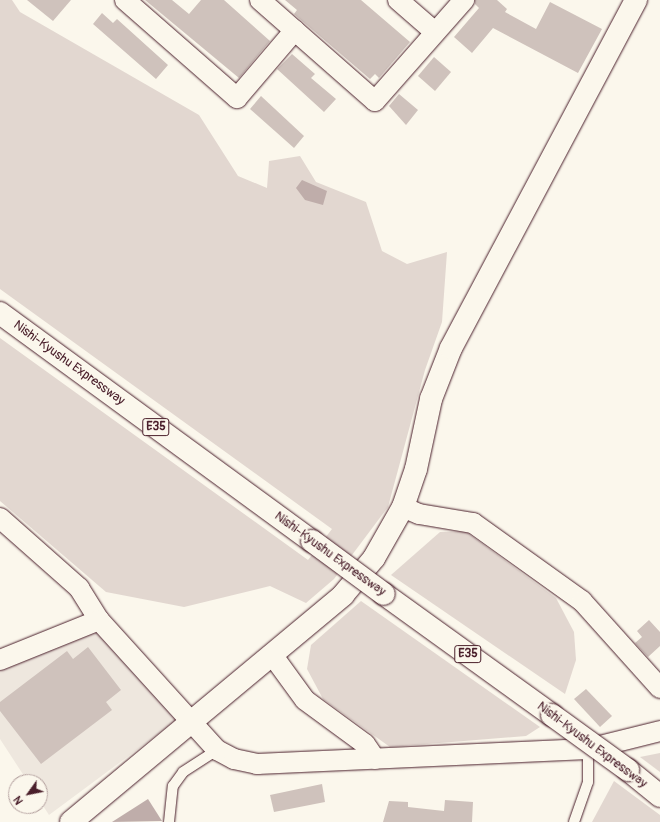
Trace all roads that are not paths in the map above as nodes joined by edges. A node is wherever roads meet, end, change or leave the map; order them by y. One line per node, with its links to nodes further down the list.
1 (125, 0): 6 (street)
2 (260, 0): 6 (street)
3 (398, 0): 7 (street)
4 (464, 0): 7 (street)
5 (636, 0): 9 (main road)
6 (295, 30): 7 (street)
7 (435, 32)
8 (0, 313): 20 (main road, Nishi-Kyushu Expressway / E35, bridge)
9 (403, 507): 12 (main road); 14 (street)
10 (0, 518): 11 (street)
11 (99, 620): 13 (street); 15 (street)
12 (273, 656): 15 (main road); 19 (street)
13 (0, 660)
14 (660, 688)
15 (192, 723): 17 (street); 21 (main road)
16 (660, 731): 18 (street)
17 (217, 750): 19 (street); 22 (lane)
18 (588, 750): 19 (street); 23 (lane)
19 (375, 759)
20 (660, 796)
21 (71, 822)
22 (169, 822)
23 (574, 822)

